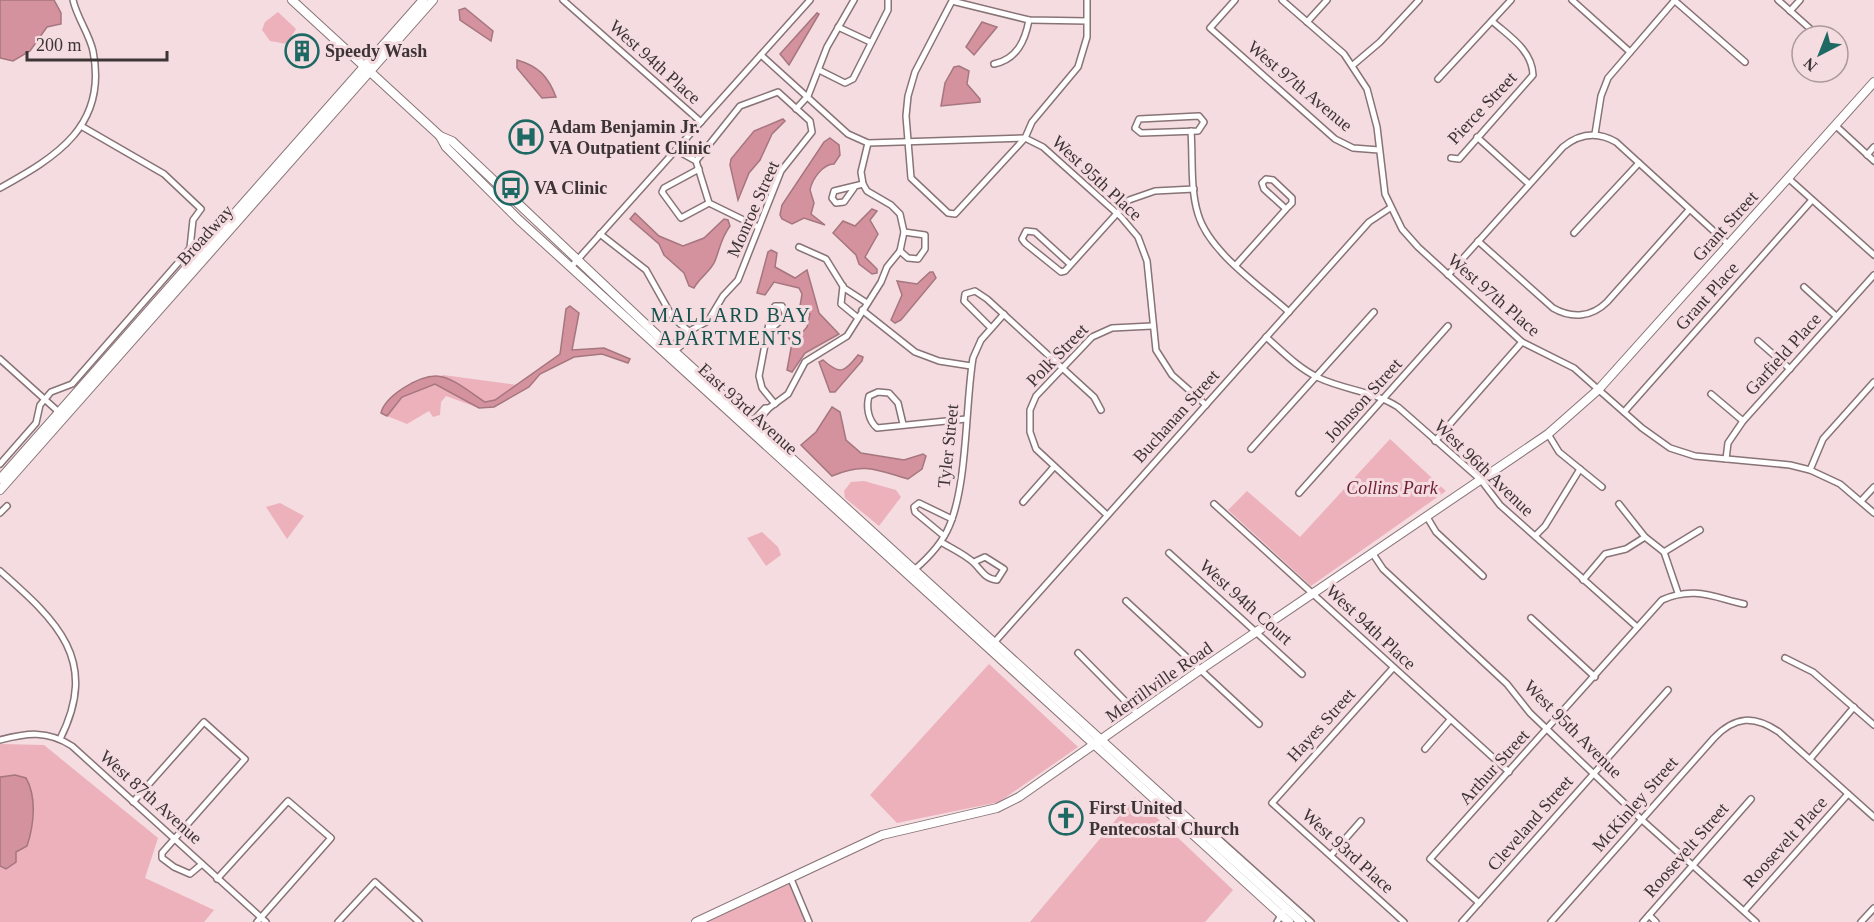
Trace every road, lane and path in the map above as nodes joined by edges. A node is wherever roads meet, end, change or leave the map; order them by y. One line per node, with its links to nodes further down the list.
1 (67, 0): 21 (street)
2 (73, 0): 21 (street)
3 (292, 0): 35 (street, East 93rd Avenue)
4 (423, 0): 35 (main road, Broadway)
5 (433, 0): 35 (main road, Broadway)
6 (563, 0): 41 (street, West 94th Place)
7 (810, 0): 31 (street)
8 (854, 0): 28 (street)
9 (888, 0): 29 (street)
10 (1087, 0): 24 (street)
11 (1235, 0): 52 (street, West 97th Avenue)
12 (1282, 0): 26 (street, West 97th Place)
13 (1327, 0): 26 (street)
14 (1419, 0): 34 (street)
15 (1511, 0): 25 (street)
16 (1572, 0): 30 (street)
17 (1674, 0): 30 (street); 32 (street)
18 (1778, 0): 22 (street)
19 (1800, 0): 22 (street)
20 (952, 1): 23 (street); 49 (street)
21 (75, 8): 43 (street)
22 (1790, 11): 27 (street)
23 (1029, 20): 24 (street); 33 (street)
24 (1087, 21): 47 (street)
25 (1492, 21): 37 (street); 46 (street, Pierce Street)
26 (1307, 22): 34 (street, West 97th Place)
27 (1805, 24)
28 (838, 27): 29 (street); 36 (street)
29 (870, 42): 36 (street)
30 (1630, 52): 45 (street)
31 (761, 55): 39 (street); 41 (street)
32 (1745, 62)
33 (994, 64)
34 (1353, 65): 52 (street, West 97th Place)
35 (367, 70): 80 (street, East 93rd Avenue); 117 (main road, Broadway)
36 (819, 70): 39 (street)
37 (1438, 79)
38 (1874, 82): 42 (street, Grant Street)
39 (807, 96): 40 (street); 48 (street, West 95th Place)
40 (796, 109): 56 (street); 71 (street, Monroe Street)
41 (700, 122): 51 (street)
42 (1835, 125): 53 (street); 59 (street, Grant Street)
43 (81, 126): 62 (street); 111 (street)
44 (1191, 131): 44 (street); 64 (street)
45 (1596, 134): 57 (street); 61 (street)
46 (1477, 137): 54 (street, Pierce Street); 61 (street)
47 (1025, 138): 49 (street, West 95th Place); 49 (street); 70 (street, West 95th Place)
48 (868, 143): 49 (street, West 95th Place); 60 (street)
49 (909, 144)
50 (1874, 147): 53 (street)
51 (676, 150): 56 (street); 74 (street)
52 (1379, 150): 67 (street, West 97th Place)
53 (1867, 154): 55 (street)
54 (1451, 158)
55 (1874, 160)
56 (696, 161): 58 (street)
57 (1639, 163): 69 (street); 73 (street)
58 (699, 169): 66 (street); 66 (street)
59 (1788, 178): 65 (street); 76 (street, Grant Street)
60 (863, 184): 63 (street); 72 (street)
61 (1529, 184): 75 (street)
62 (0, 188)
63 (854, 188)
64 (1194, 189): 70 (street); 82 (street)
65 (1812, 200): 79 (street); 116 (street, Grant Place)
66 (709, 203): 71 (street)
67 (1390, 208): 83 (street, West 97th Place); 89 (street, Buchanan Street)
68 (1286, 209): 68 (street); 82 (street)
69 (1689, 210): 75 (street); 76 (street)
70 (1116, 213): 81 (street); 94 (street, West 95th Place)
71 (758, 227): 97 (street, Monroe Street)
72 (904, 232): 78 (street); 78 (street)
73 (1574, 233)
74 (600, 234): 80 (street); 97 (street)
75 (1478, 241): 83 (street)
76 (1729, 245): 109 (street, Grant Street)
77 (799, 248): 85 (street)
78 (897, 253): 87 (street)
79 (1874, 255)
80 (574, 264): 102 (street, East 93rd Avenue)
81 (1070, 264): 81 (street)
82 (1236, 265): 89 (street)
83 (1448, 274): 101 (street, West 97th Place)
84 (1874, 275): 92 (street, Garfield Place)
85 (843, 286): 87 (street); 93 (street)
86 (1804, 287): 92 (street)
87 (867, 303): 88 (street)
88 (862, 310): 93 (street); 104 (street)
89 (1289, 312): 99 (street, Buchanan Street)
90 (1374, 312): 107 (street)
91 (1004, 315): 96 (street, Tyler Street); 96 (street); 105 (street)
92 (1836, 316): 106 (street, Garfield Place)
93 (858, 318): 113 (street)
94 (1152, 326): 105 (street, Polk Street); 114 (street, West 95th Place)
95 (1448, 326): 112 (street, Johnson Street)
96 (991, 328): 104 (street, Tyler Street)
97 (690, 332): 102 (street, Monroe Street)
98 (767, 333): 98 (street); 113 (street)
99 (1266, 337): 107 (street, West 96th Avenue); 114 (street, Buchanan Street)
100 (1758, 341): 106 (street)
101 (1522, 342): 109 (street, West 97th Place); 123 (street)
102 (671, 352): 121 (street, East 93rd Avenue)
103 (0, 359): 111 (street)
104 (971, 366): 118 (street, Tyler Street)
105 (1062, 368): 115 (street); 127 (street, Polk Street)
106 (1790, 369): 119 (street, Garfield Place)
107 (1317, 377): 112 (street, West 96th Avenue); 124 (street)
108 (1874, 382): 129 (street)
109 (1599, 389): 116 (street, West 97th Place); 122 (street, Merrillville Road)
110 (1711, 394): 119 (street)
111 (45, 399): 117 (street); 126 (street)
112 (1384, 399): 123 (street, West 96th Avenue); 135 (street, Johnson Street)
113 (775, 404): 121 (street)
114 (1206, 405): 143 (street, Buchanan Street)
115 (1101, 410)
116 (1624, 412): 125 (street, West 97th Place)
117 (62, 415): 130 (main road, Broadway); 134 (main road, Broadway)
118 (966, 419): 120 (street); 145 (street, Tyler Street)
119 (1743, 421): 125 (street, Garfield Place)
120 (903, 424): 120 (street)
121 (752, 425): 155 (street, East 93rd Avenue)
122 (1548, 434): 128 (street); 131 (street, Merrillville Road)
123 (1435, 441): 131 (street, West 96th Avenue)
124 (1251, 449)
125 (1726, 459): 129 (street, West 97th Place)
126 (0, 464)
127 (1053, 468): 137 (street); 143 (street)
128 (1580, 470): 132 (street); 147 (street)
129 (1810, 470): 136 (street, West 97th Place)
130 (0, 479)
131 (1481, 480): 144 (street, Merrillville Road); 147 (street, West 96th Avenue)
132 (1602, 487)
133 (1874, 487): 136 (street)
134 (0, 490)
135 (1299, 493)
136 (1861, 501): 142 (street, West 97th Place)
137 (1023, 502)
138 (1214, 504): 159 (street, West 94th Place)
139 (1619, 504): 148 (street)
140 (7, 506): 141 (street)
141 (0, 513)
142 (1874, 513)
143 (1107, 515): 165 (street, Buchanan Street)
144 (1427, 517): 152 (street, Merrillville Road); 156 (street)
145 (952, 519): 149 (street, Tyler Street); 149 (street)
146 (1700, 530): 150 (street)
147 (1535, 537): 157 (street, West 96th Avenue)
148 (1645, 537): 150 (street); 157 (street)
149 (942, 539): 153 (street); 155 (street, Tyler Street)
150 (1664, 552): 158 (street)
151 (1169, 553): 164 (street, West 94th Court)
152 (1373, 554): 159 (street, Merrillville Road); 178 (street, West 95th Avenue)
153 (974, 562): 153 (street)
154 (0, 571): 179 (street)
155 (911, 573): 165 (street, East 93rd Avenue)
156 (1483, 576)
157 (1583, 580): 163 (street, West 96th Avenue)
158 (1678, 592): 161 (street); 163 (street, Arthur Street)
159 (1313, 595): 164 (street, Merrillville Road); 168 (street, West 94th Place)
160 (1126, 601): 169 (street)
161 (1744, 604)
162 (1532, 618): 171 (street)
163 (1637, 627): 171 (street, Arthur Street)
164 (1259, 633): 169 (street, Merrillville Road); 170 (street, West 94th Court)
165 (991, 646): 181 (street, East 93rd Avenue)
166 (1078, 653): 174 (street)
167 (1785, 658): 173 (street)
168 (1393, 668): 175 (street, West 94th Place); 189 (street, Hayes Street)
169 (1200, 670): 174 (street, Merrillville Road); 176 (street)
170 (1302, 674)
171 (1595, 677): 178 (street, Arthur Street)
172 (1668, 690): 185 (street, Cleveland Street)
173 (1854, 707): 177 (street); 183 (street)
174 (1138, 714): 181 (street, Merrillville Road)
175 (1450, 720): 182 (street); 184 (street, West 94th Place)
176 (1259, 724)
177 (1874, 725)
178 (1547, 730): 184 (street, Arthur Street); 185 (street, West 95th Avenue)
179 (60, 738): 180 (street); 188 (street, West 87th Avenue)
180 (0, 740)
181 (1097, 743): 193 (street, East 93rd Avenue); 199 (street, Merrillville Road)
182 (1425, 749)
183 (1810, 759): 186 (street); 191 (street, McKinley Street)
184 (1509, 772): 200 (street, Arthur Street)
185 (1594, 772): 191 (street, West 95th Avenue); 200 (street, Cleveland Street)
186 (1848, 794): 190 (street); 202 (street, Roosevelt Place)
187 (1751, 799): 197 (street, Roosevelt Street)
188 (133, 802): 194 (street, West 87th Avenue); 194 (street)
189 (1272, 803): 195 (street, West 93rd Place)
190 (1874, 818)
191 (1642, 820): 197 (street, West 95th Avenue); 215 (street, McKinley Street)
192 (1361, 821): 195 (street)
193 (1202, 838): 203 (street, East 93rd Avenue); 212 (street)
194 (174, 840): 196 (street, West 87th Avenue); 196 (street)
195 (1331, 855): 213 (street, West 93rd Place)
196 (202, 864): 198 (street, West 87th Avenue)
197 (1692, 865): 202 (street, West 95th Avenue); 204 (street, Roosevelt Street)
198 (217, 879): 205 (street, West 87th Avenue); 205 (street)
199 (791, 879): 208 (street, Merrillville Road); 209 (street)
200 (1479, 903): 214 (street, Cleveland Street)
201 (1874, 908): 219 (street)
202 (1744, 911): 218 (street, West 95th Avenue)
203 (1281, 915): 210 (street); 211 (street)
204 (1648, 915): 216 (street, Roosevelt Street); 217 (street)
205 (261, 921)
206 (338, 922): 207 (street)
207 (418, 922)
208 (696, 922)
209 (809, 922)
210 (1289, 922)
211 (1301, 922)
212 (1311, 922)
213 (1404, 922)
214 (1462, 922)
215 (1551, 922)
216 (1642, 922)
217 (1656, 922)
218 (1756, 922)
219 (1861, 922)

